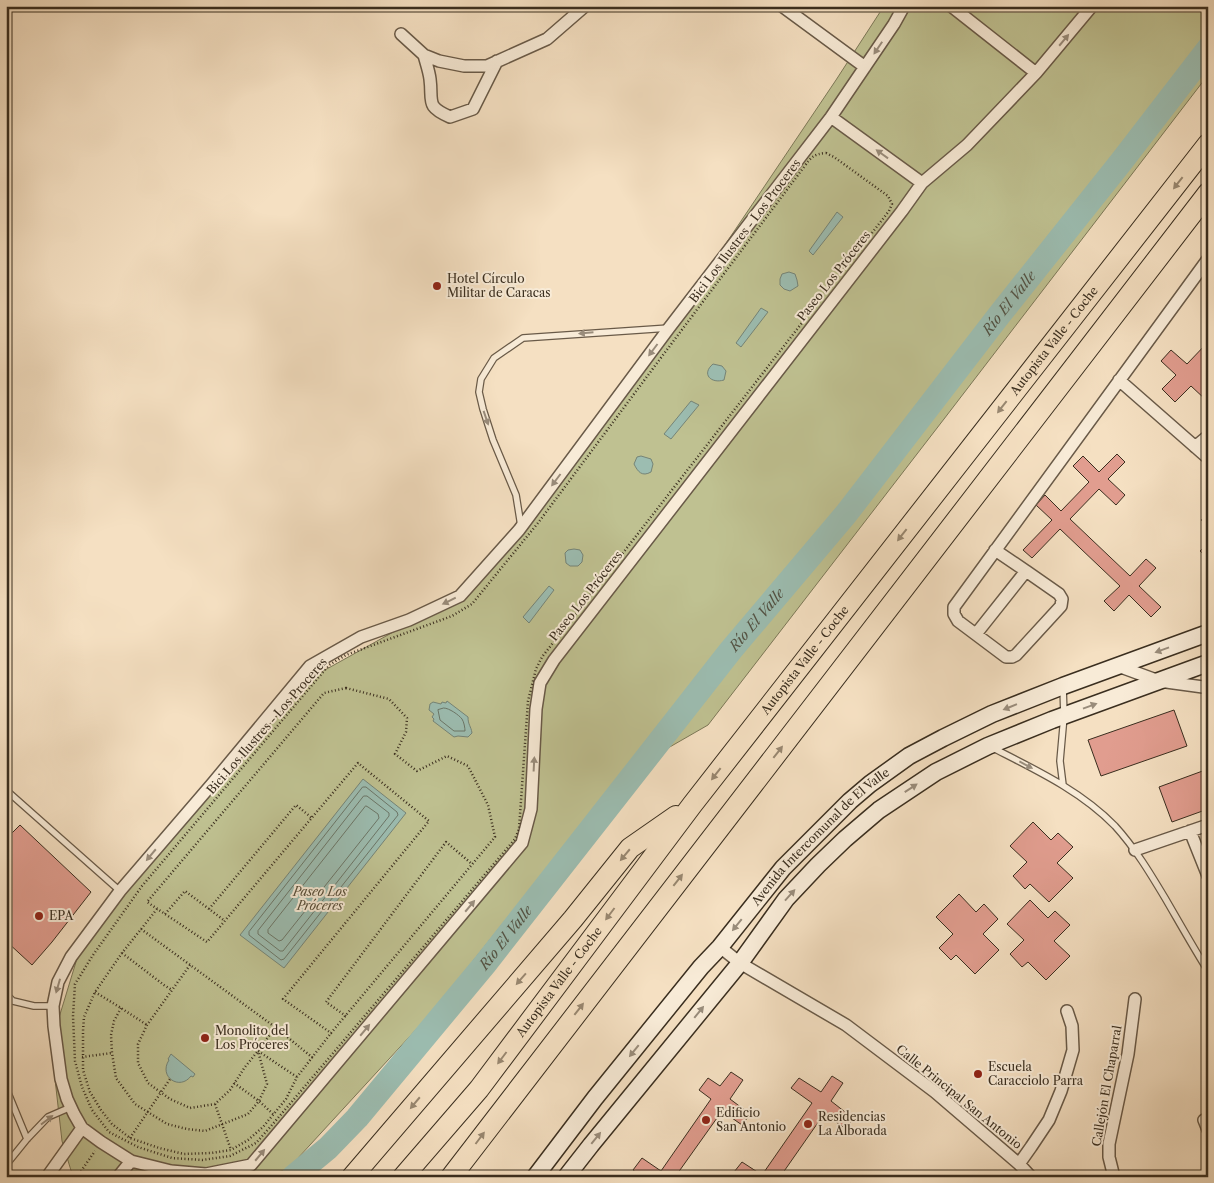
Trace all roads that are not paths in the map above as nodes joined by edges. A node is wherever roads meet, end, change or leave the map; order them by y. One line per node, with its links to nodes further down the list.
1 (584, 6): 8 (street)
2 (782, 6): 9 (street)
3 (904, 6): 9 (street, Paseo Los Próceres, one-way to 9)
4 (950, 6): 10 (street)
5 (1092, 6): 10 (street, Paseo Los Próceres, one-way to 5)
6 (400, 34): 7 (street)
7 (424, 55): 8 (street); 8 (street)
8 (497, 61)
9 (865, 67): 11 (street, Paseo Los Próceres)
10 (1036, 73): 13 (street, Paseo Los Próceres)
11 (831, 117): 13 (street, one-way to 11); 16 (street, Paseo Los Próceres)
12 (1208, 144): 35 (highway, Autopista Valle - Coche, one-way to 35)
13 (922, 183): 52 (street, Paseo Los Próceres, one-way to 13)
14 (1208, 193): 59 (highway, one-way to 14)
15 (1208, 259): 17 (street)
16 (669, 328): 21 (street, Paseo Los Próceres, one-way to 21); 21 (lane, one-way to 21)
17 (1119, 380): 19 (street); 22 (street)
18 (1208, 436): 19 (street)
19 (1195, 448): 20 (street)
20 (1208, 458)
21 (521, 528): 40 (street, Paseo Los Próceres, one-way to 40)
22 (995, 550): 23 (street); 25 (street)
23 (1026, 571): 25 (street); 25 (street)
24 (1208, 633): 27 (main road, Avenida Intercomunal de El Valle, one-way to 27)
25 (976, 634)
26 (1208, 663): 28 (main road, Avenida Intercomunal de El Valle)
27 (1118, 666): 28 (street); 29 (main road, Avenida Intercomunal de El Valle)
28 (1159, 681): 30 (street); 31 (main road, Avenida Intercomunal de El Valle, one-way to 28)
29 (1063, 686): 31 (lane); 41 (main road, Avenida Intercomunal de El Valle, one-way to 41)
30 (1208, 686)
31 (1064, 716): 32 (main road, Avenida Intercomunal de El Valle); 33 (lane)
32 (988, 746): 33 (lane, one-way to 33); 42 (main road, Avenida Intercomunal de El Valle, one-way to 32)
33 (1063, 785): 38 (lane)
34 (6, 790): 40 (lane)
35 (692, 804): 57 (highway, one-way to 57); 58 (highway, Autopista Valle - Coche, one-way to 58)
36 (1208, 826): 37 (street)
37 (1190, 831): 38 (street); 39 (street)
38 (1135, 850): 43 (lane)
39 (1208, 876)
40 (120, 891): 46 (street, Paseo Los Próceres, one-way to 46)
41 (720, 947): 42 (street, Calle Principal San Antonio); 60 (main road, Avenida Intercomunal de El Valle, one-way to 60)
42 (740, 963): 53 (street, Calle Principal San Antonio); 61 (main road, Avenida Intercomunal de El Valle, one-way to 42)
43 (1208, 971)
44 (6, 994): 46 (lane)
45 (1135, 999): 63 (street, Callejón El Chaparral)
46 (53, 1006): 49 (street, Paseo Los Próceres)
47 (1067, 1011): 53 (street)
48 (6, 1088): 51 (lane)
49 (71, 1108): 50 (street, Paseo Los Próceres); 51 (lane, one-way to 49)
50 (82, 1128): 52 (street, Paseo Los Próceres); 55 (street)
51 (27, 1139): 54 (lane)
52 (131, 1161): 56 (street)
53 (1019, 1164): 62 (street, Calle Principal San Antonio)
54 (6, 1165)
55 (47, 1177)
56 (118, 1177)
57 (352, 1177)
58 (403, 1177)
59 (451, 1177)
60 (535, 1177)
61 (566, 1177)
62 (1031, 1177)
63 (1114, 1177)

